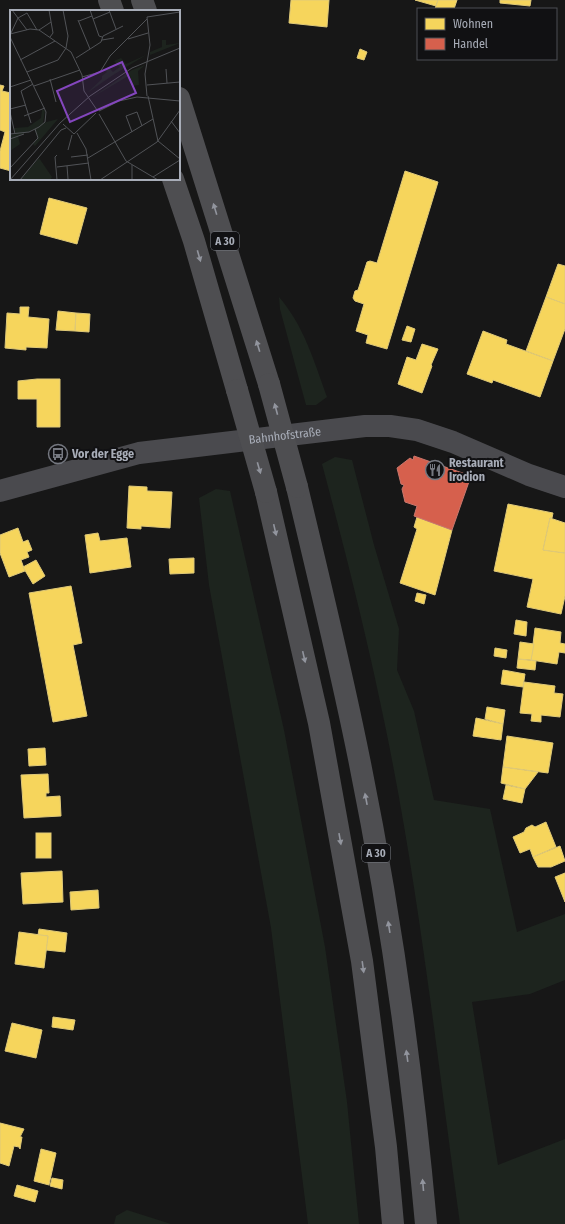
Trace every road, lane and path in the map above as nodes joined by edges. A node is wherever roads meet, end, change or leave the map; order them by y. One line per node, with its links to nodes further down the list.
1 (109, 0): 3 (highway)
2 (142, 0): 4 (highway)
3 (113, 10)
4 (146, 10)
5 (180, 101): 10 (highway, A 30, one-way to 5, bridge)
6 (173, 180): 9 (highway, A 30, one-way to 9, bridge)
7 (565, 487): 8 (street, Bahnhofstraße)
8 (0, 491)
9 (394, 1224)
10 (426, 1224)

